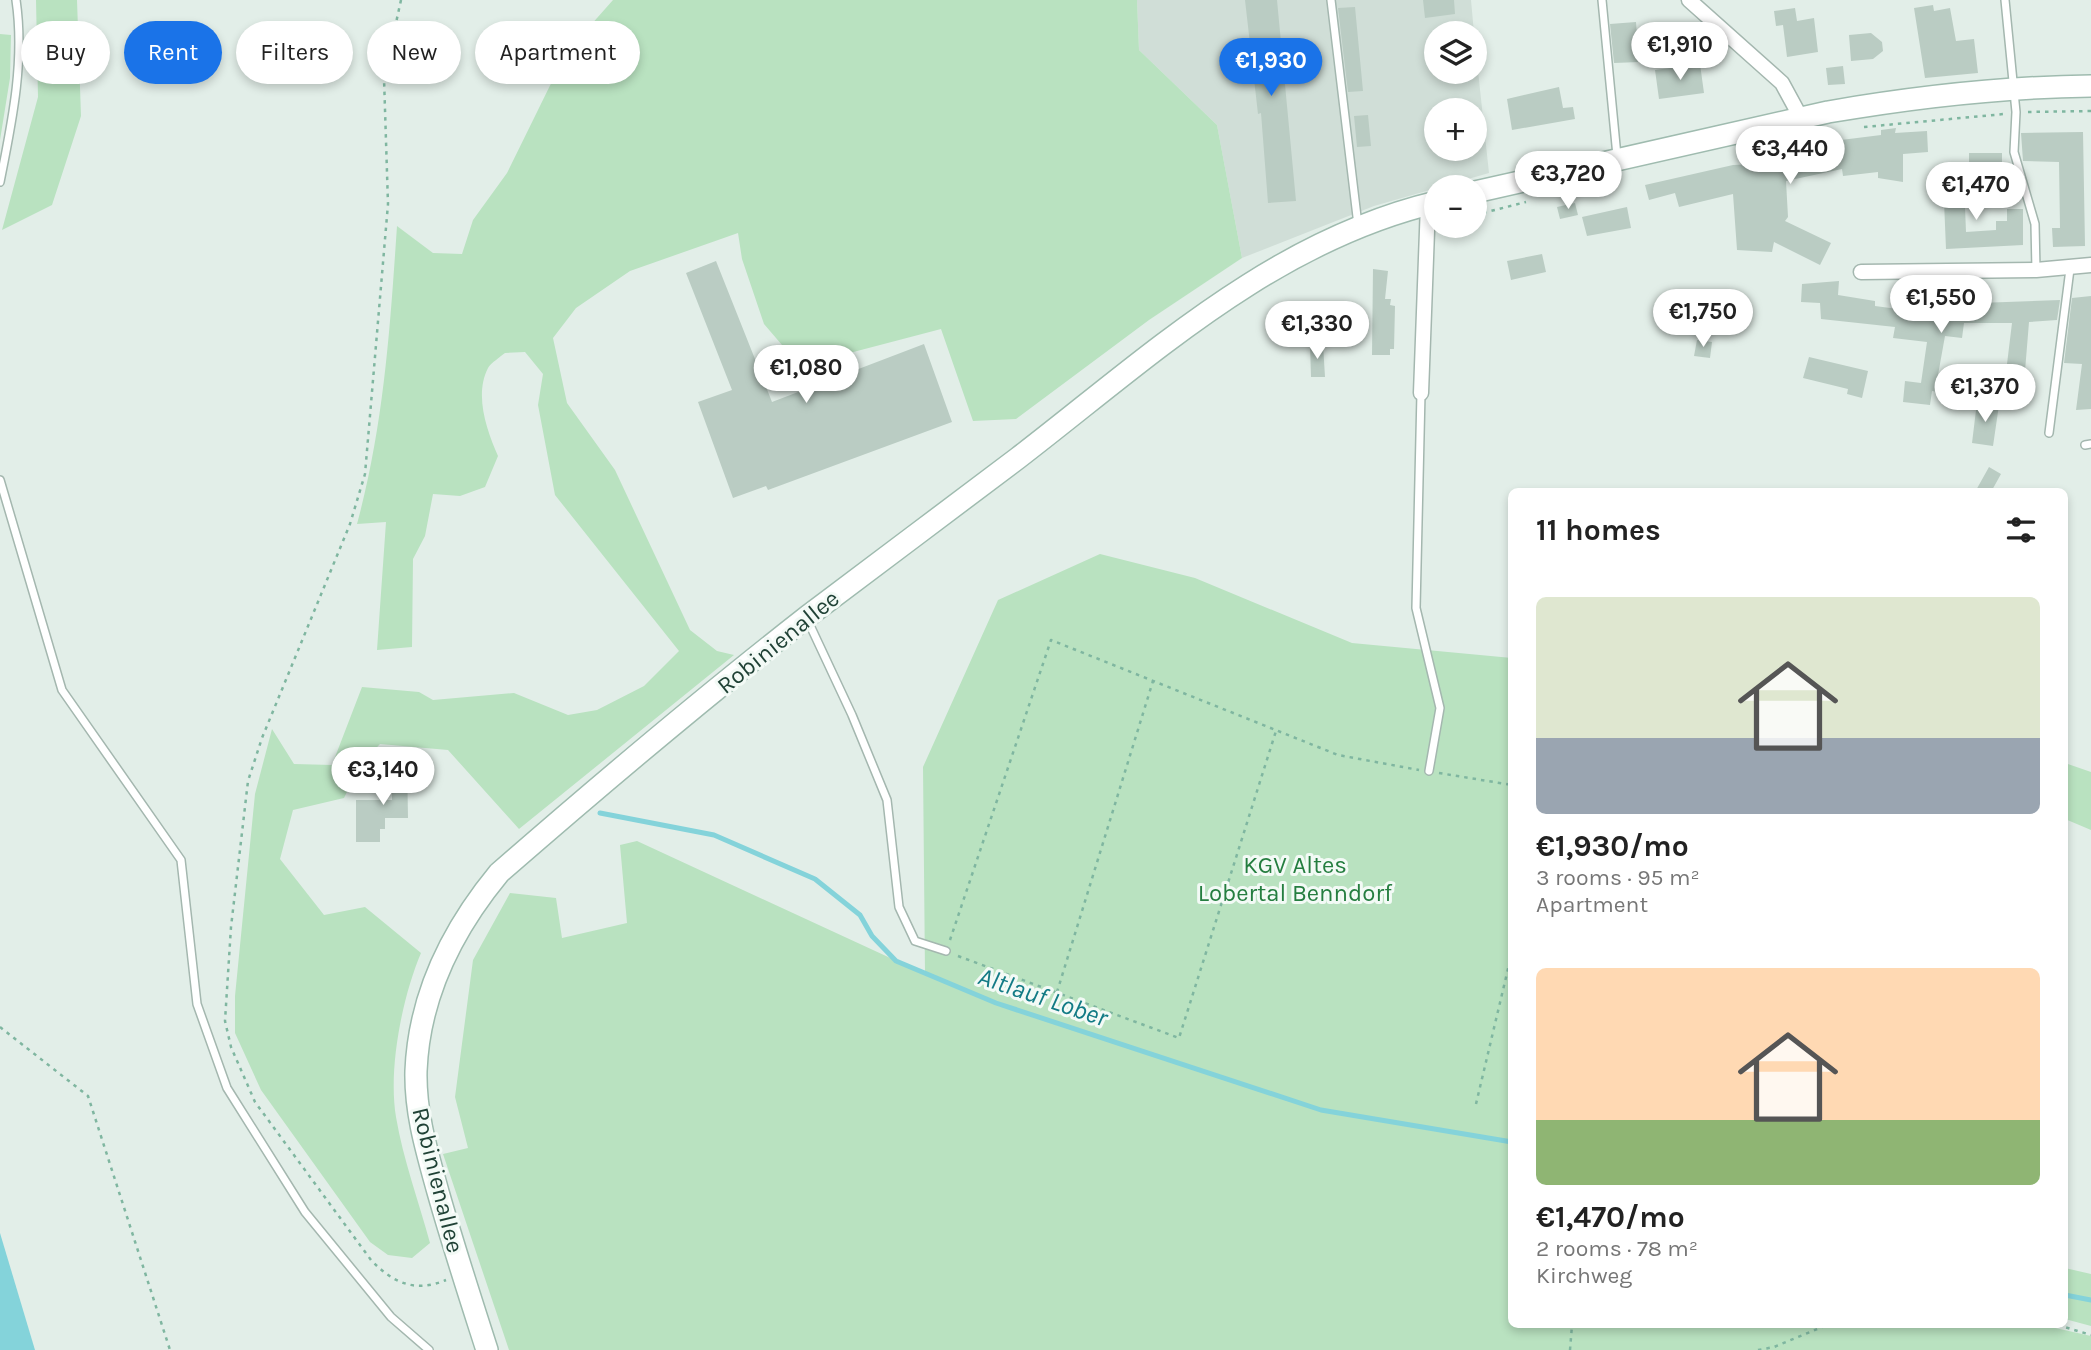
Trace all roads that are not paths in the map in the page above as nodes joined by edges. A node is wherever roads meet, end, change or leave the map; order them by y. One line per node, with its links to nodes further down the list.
1 (16, 0): 10 (lane)
2 (1331, 0): 13 (lane)
3 (1602, 0): 9 (lane)
4 (1689, 0): 8 (street)
5 (2004, 0): 7 (lane)
6 (2091, 86): 7 (street)
7 (2014, 88): 8 (street); 17 (lane)
8 (1801, 118): 9 (street)
9 (1617, 160): 11 (street)
10 (0, 182)
11 (1487, 189)
12 (1424, 206): 13 (street, Robinienallee)
13 (1358, 227): 22 (street, Robinienallee)
14 (1430, 238): 19 (street, Robinienallee)
15 (2091, 265): 16 (street)
16 (2070, 269): 17 (street); 20 (lane)
17 (2036, 271): 18 (street)
18 (1861, 272)
19 (1421, 393): 23 (lane)
20 (2049, 433)
21 (0, 480): 25 (lane)
22 (806, 618): 24 (lane); 26 (street, Robinienallee)
23 (1429, 771)
24 (946, 951)
25 (429, 1350)
26 (487, 1350)

